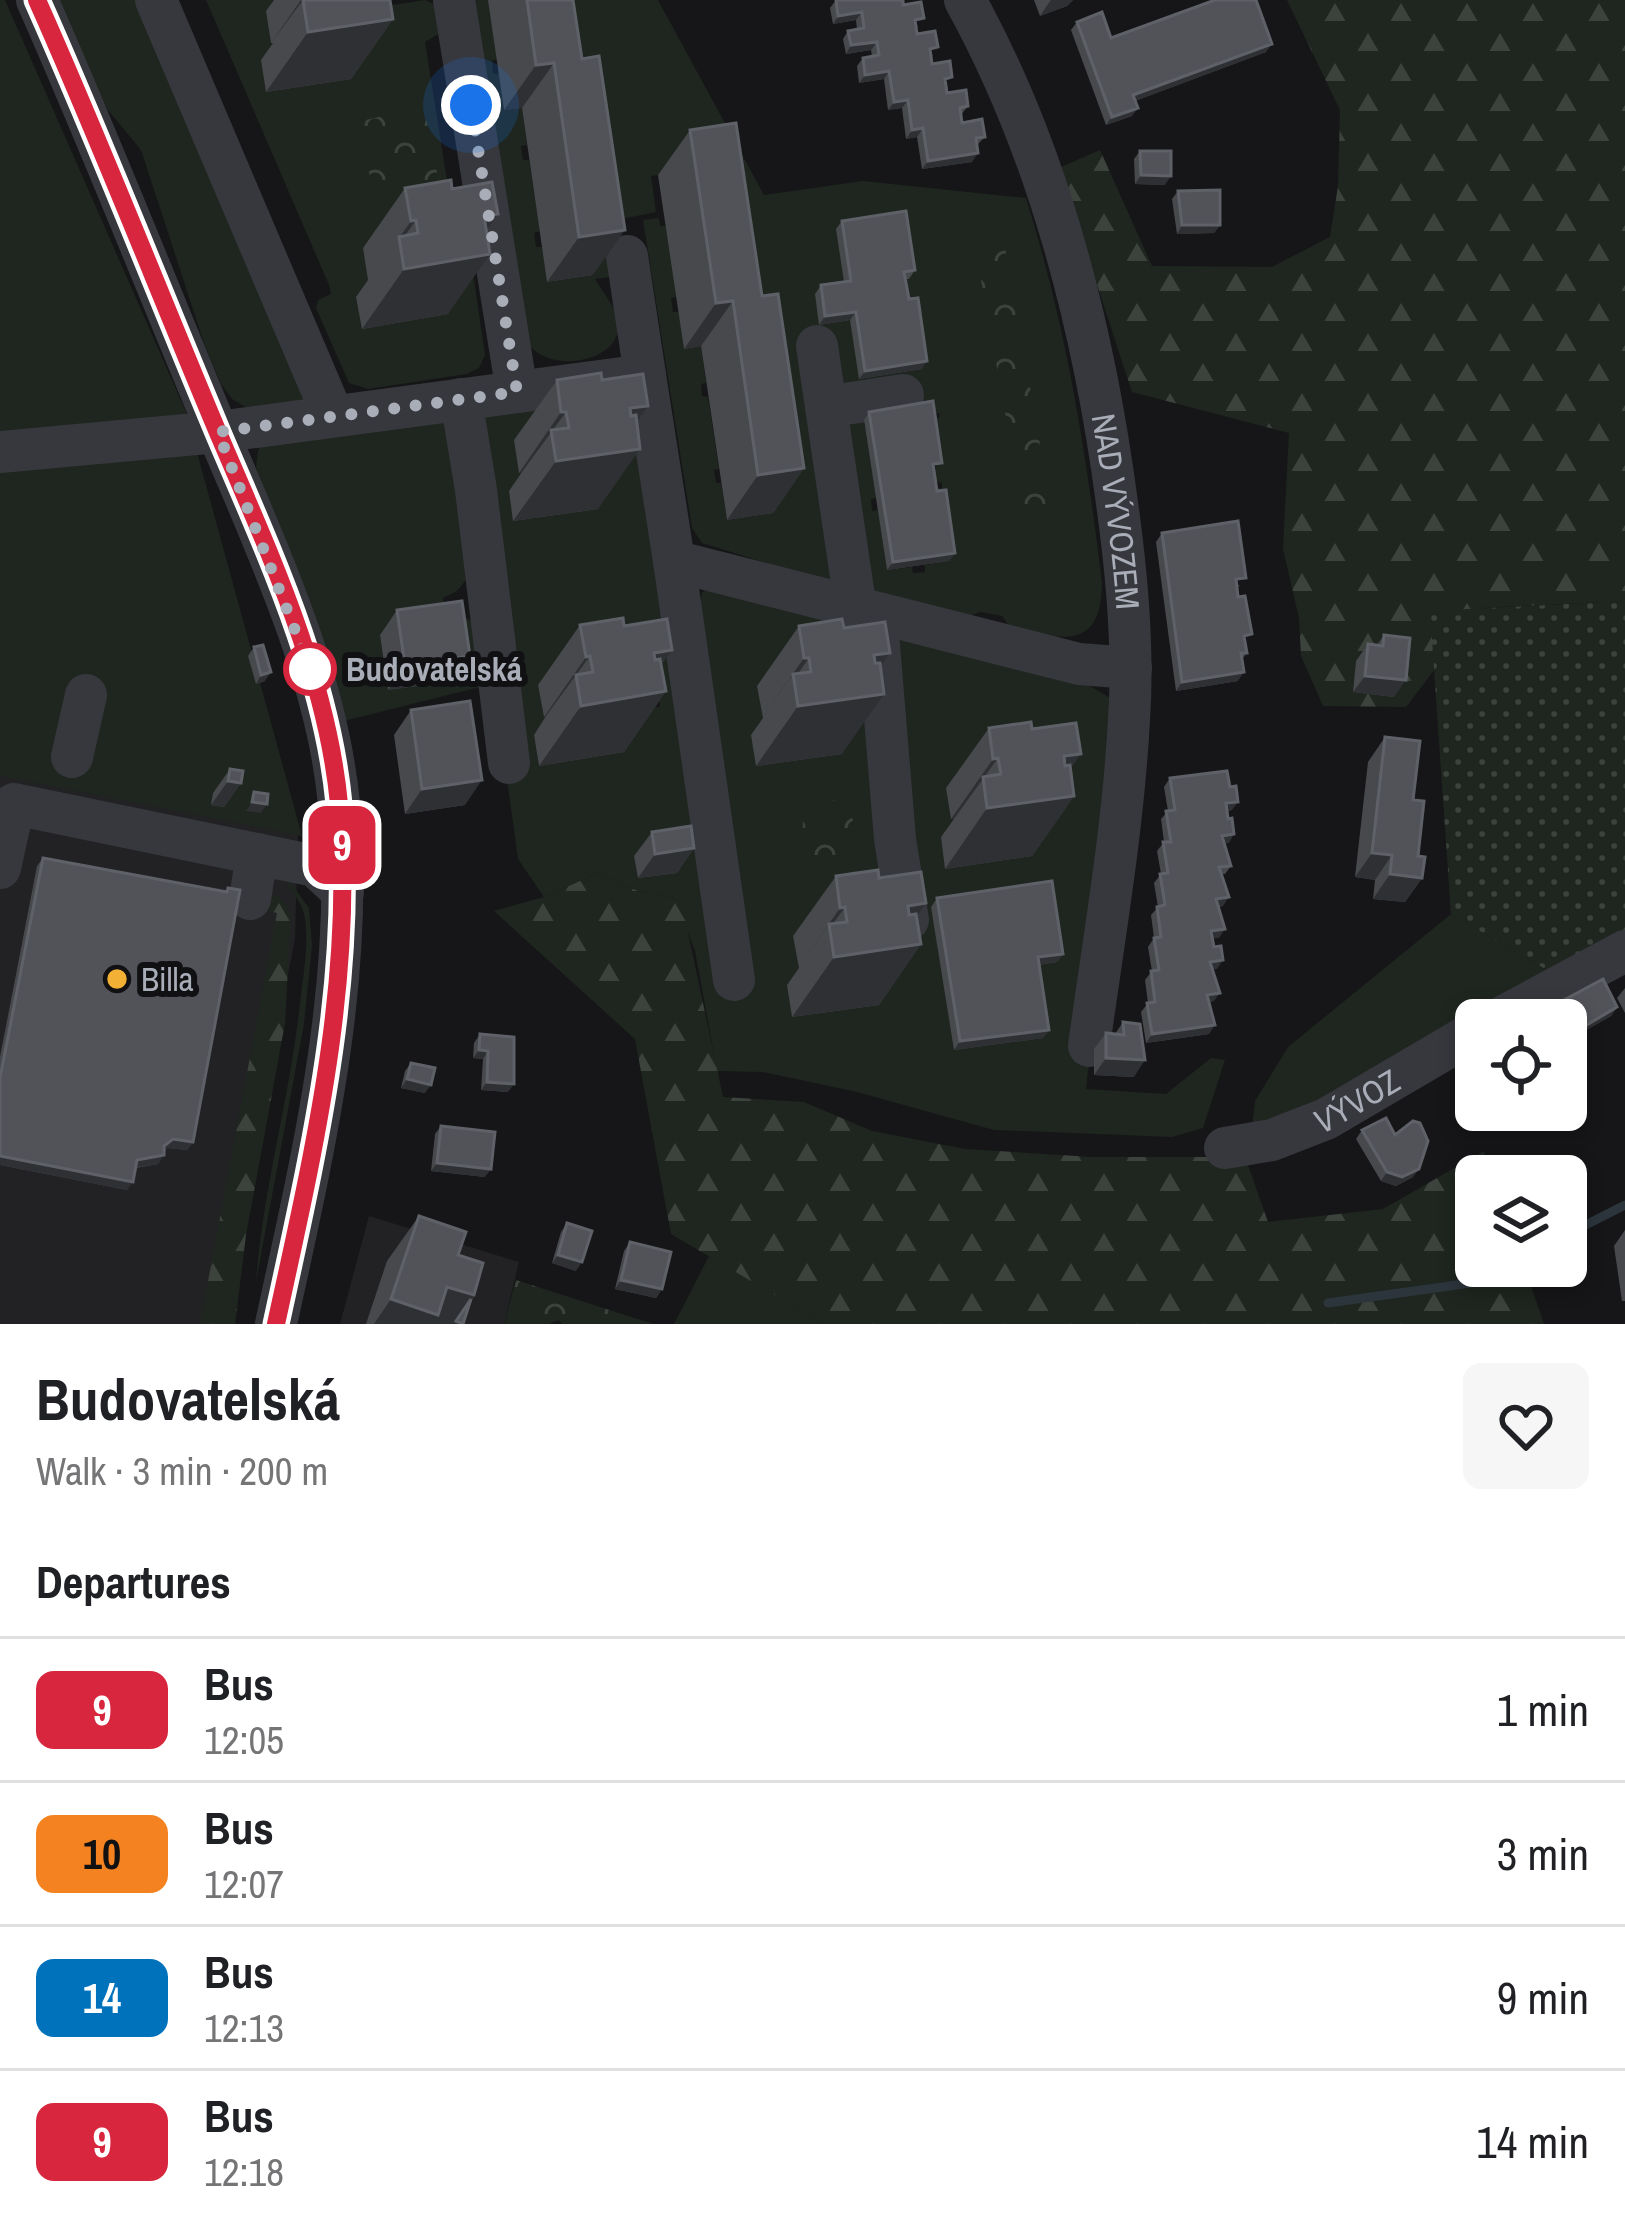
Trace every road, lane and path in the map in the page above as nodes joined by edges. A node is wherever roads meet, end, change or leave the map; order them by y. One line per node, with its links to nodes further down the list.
1 (37, 0): 13 (street)
2 (156, 0): 12 (street)
3 (454, 0): 8 (street)
4 (965, 0): 17 (street, NAD VÝVOZEM)
5 (627, 256): 7 (street)
6 (817, 346): 11 (street)
7 (645, 375): 8 (street); 15 (street)
8 (517, 392): 10 (street)
9 (903, 395): 11 (street)
10 (461, 399): 12 (street); 20 (street)
11 (826, 407): 16 (street)
12 (333, 416): 13 (street)
13 (218, 432): 14 (street); 24 (street)
14 (0, 452)
15 (674, 561): 16 (street); 28 (street)
16 (869, 613): 17 (street); 26 (street)
17 (1131, 668): 31 (street, NAD VÝVOZEM)
18 (86, 695): 19 (street)
19 (72, 757)
20 (509, 763)
21 (7, 802): 22 (street); 23 (street)
22 (257, 854): 24 (street); 25 (street)
23 (0, 868)
24 (344, 892): 33 (street)
25 (250, 899)
26 (908, 920)
27 (1625, 951): 29 (street)
28 (734, 980)
29 (1536, 999)
30 (1455, 1042): 32 (street, VÝVOZ)
31 (1089, 1046)
32 (1226, 1148)
33 (276, 1324)

